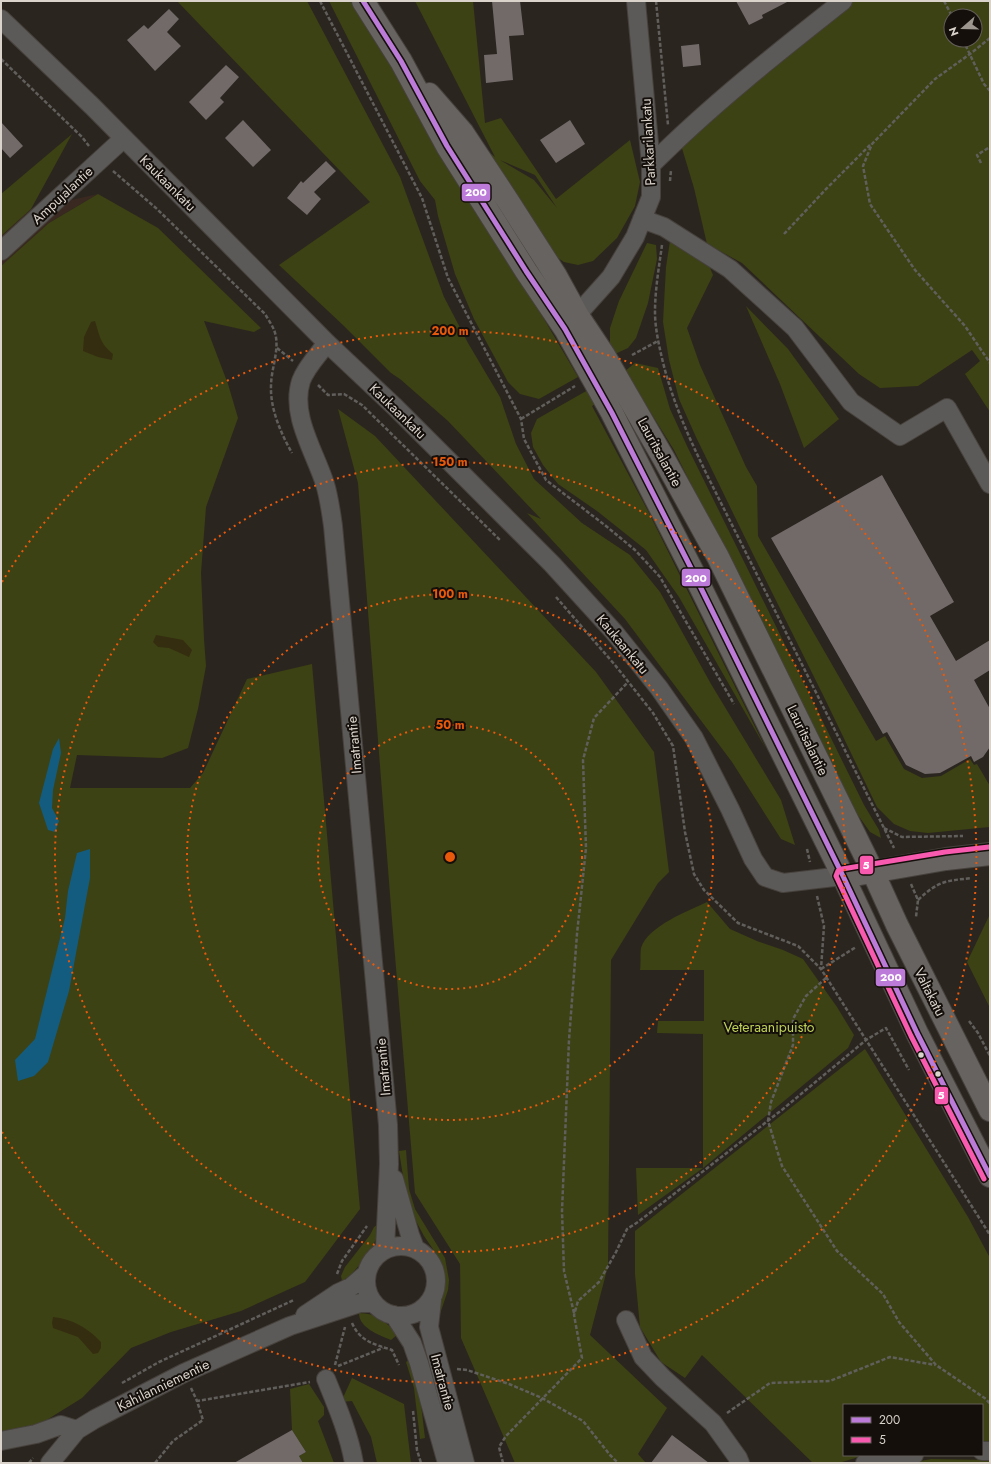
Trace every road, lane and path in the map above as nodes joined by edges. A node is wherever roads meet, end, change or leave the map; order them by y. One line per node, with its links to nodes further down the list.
1 (320, 1): 32 (path)
2 (363, 1): 24 (main road, Lauritsalantie)
3 (636, 1): 18 (street, Parkkarilankatu)
4 (656, 1): 14 (path)
5 (843, 1): 14 (street)
6 (1, 19): 12 (street, Kaukaankatu)
7 (990, 38): 9 (path)
8 (967, 48): 9 (path)
9 (970, 54): 11 (path); 13 (path)
10 (1, 60): 16 (path)
11 (990, 91)
12 (123, 139): 16 (street, Ampujalantie); 26 (street, Kaukaankatu)
13 (872, 144): 22 (path); 29 (path)
14 (669, 146): 18 (street); 19 (path)
15 (990, 147): 17 (path)
16 (100, 160): 23 (street, Ampujalantie); 27 (path)
17 (981, 163)
18 (651, 165): 20 (street, Parkkarilankatu)
19 (670, 187)
20 (642, 219): 21 (street); 24 (street, Parkkarilankatu)
21 (664, 227): 25 (path); 34 (street)
22 (784, 234)
23 (1, 252)
24 (572, 322): 44 (main road, Lauritsalantie); 45 (main road, Lauritsalantie)
25 (658, 341): 28 (path); 39 (path)
26 (327, 343): 30 (street, Imatrantie); 47 (street, Kaukaankatu)
27 (276, 348): 30 (path); 33 (path)
28 (632, 355)
29 (990, 363)
30 (305, 371): 35 (path); 58 (street, Imatrantie)
31 (578, 384): 32 (path)
32 (521, 419): 38 (path)
33 (294, 456)
34 (990, 484)
35 (506, 546)
36 (555, 596): 37 (path)
37 (628, 682): 50 (path); 68 (path)
38 (736, 706)
39 (884, 828): 40 (path); 43 (path)
40 (969, 835)
41 (806, 844): 47 (path)
42 (990, 854): 43 (main road)
43 (903, 866): 44 (main road); 48 (path)
44 (873, 872): 45 (main road); 56 (main road, Valtakatu)
45 (843, 876): 47 (street, Kaukaankatu); 59 (main road, Valtakatu)
46 (977, 877): 48 (path)
47 (814, 880): 50 (path)
48 (918, 900): 49 (path)
49 (917, 921)
50 (821, 969): 51 (path)
51 (826, 978): 53 (path); 57 (path)
52 (966, 1017): 54 (path)
53 (866, 1040): 55 (path); 57 (path); 61 (path)
54 (990, 1056)
55 (909, 1070)
56 (990, 1110)
57 (768, 1121): 68 (path); 72 (path)
58 (389, 1159): 62 (street, Imatrantie); 63 (street, Imatrantie)
59 (990, 1176)
60 (368, 1225): 67 (path)
61 (990, 1235)
62 (415, 1248): 63 (street); 65 (street)
63 (385, 1249): 64 (street)
64 (366, 1274): 66 (street); 67 (street, Kahilanniementie)
65 (432, 1300): 69 (street); 88 (street, Imatrantie)
66 (373, 1303): 67 (street, Kahilanniementie); 69 (street)
67 (344, 1305): 71 (path); 71 (path); 80 (street, Kahilanniementie)
68 (574, 1314): 76 (path)
69 (394, 1315): 87 (street, Imatrantie)
70 (626, 1320): 79 (street)
71 (384, 1348): 73 (path)
72 (936, 1365): 77 (path); 79 (path)
73 (402, 1369)
74 (451, 1369): 76 (path)
75 (326, 1379): 84 (path); 85 (street)
76 (542, 1398): 89 (path); 90 (path)
77 (990, 1404)
78 (412, 1405): 86 (path)
79 (713, 1423): 91 (street)
80 (77, 1430): 81 (street); 83 (street, Kahilanniementie)
81 (1, 1441)
82 (908, 1456): 92 (street)
83 (50, 1463)
84 (155, 1463)
85 (354, 1463)
86 (421, 1463)
87 (447, 1463)
88 (464, 1463)
89 (503, 1463)
90 (618, 1463)
91 (740, 1463)
92 (865, 1463)

